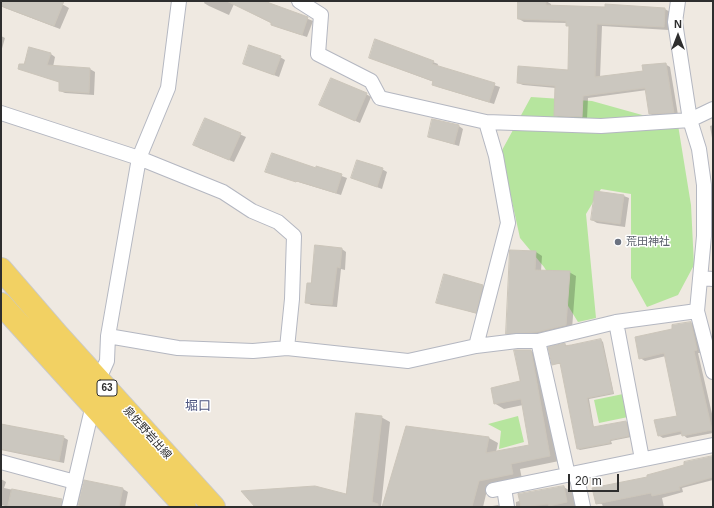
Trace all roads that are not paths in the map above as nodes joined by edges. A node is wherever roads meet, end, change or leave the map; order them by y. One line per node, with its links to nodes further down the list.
1 (179, 1): 8 (street)
2 (299, 1): 7 (street)
3 (678, 1): 6 (street)
4 (713, 109): 6 (street)
5 (1, 113): 8 (street)
6 (690, 120): 7 (street); 9 (street)
7 (486, 122): 17 (street)
8 (139, 158): 15 (street); 18 (street)
9 (708, 186): 11 (street)
10 (1, 269): 20 (main road, 泉佐野岩出線 / 63)
11 (706, 279): 13 (street)
12 (1, 304): 21 (main road, 泉佐野岩出線 / 63)
13 (697, 311): 14 (street); 19 (street)
14 (616, 322): 16 (street); 23 (street)
15 (108, 336): 18 (street); 20 (street)
16 (538, 341): 17 (street); 25 (street)
17 (476, 346): 18 (street)
18 (287, 348)
19 (713, 372)
20 (99, 379): 21 (street); 29 (main road, 泉佐野岩出線 / 63)
21 (92, 405): 26 (street); 28 (main road, 泉佐野岩出線 / 63)
22 (713, 445): 23 (street)
23 (642, 460): 25 (street)
24 (1, 462): 26 (street)
25 (572, 474): 30 (street); 31 (street)
26 (75, 482): 27 (street)
27 (69, 507)
28 (185, 507)
29 (214, 507)
30 (508, 507)
31 (583, 507)

